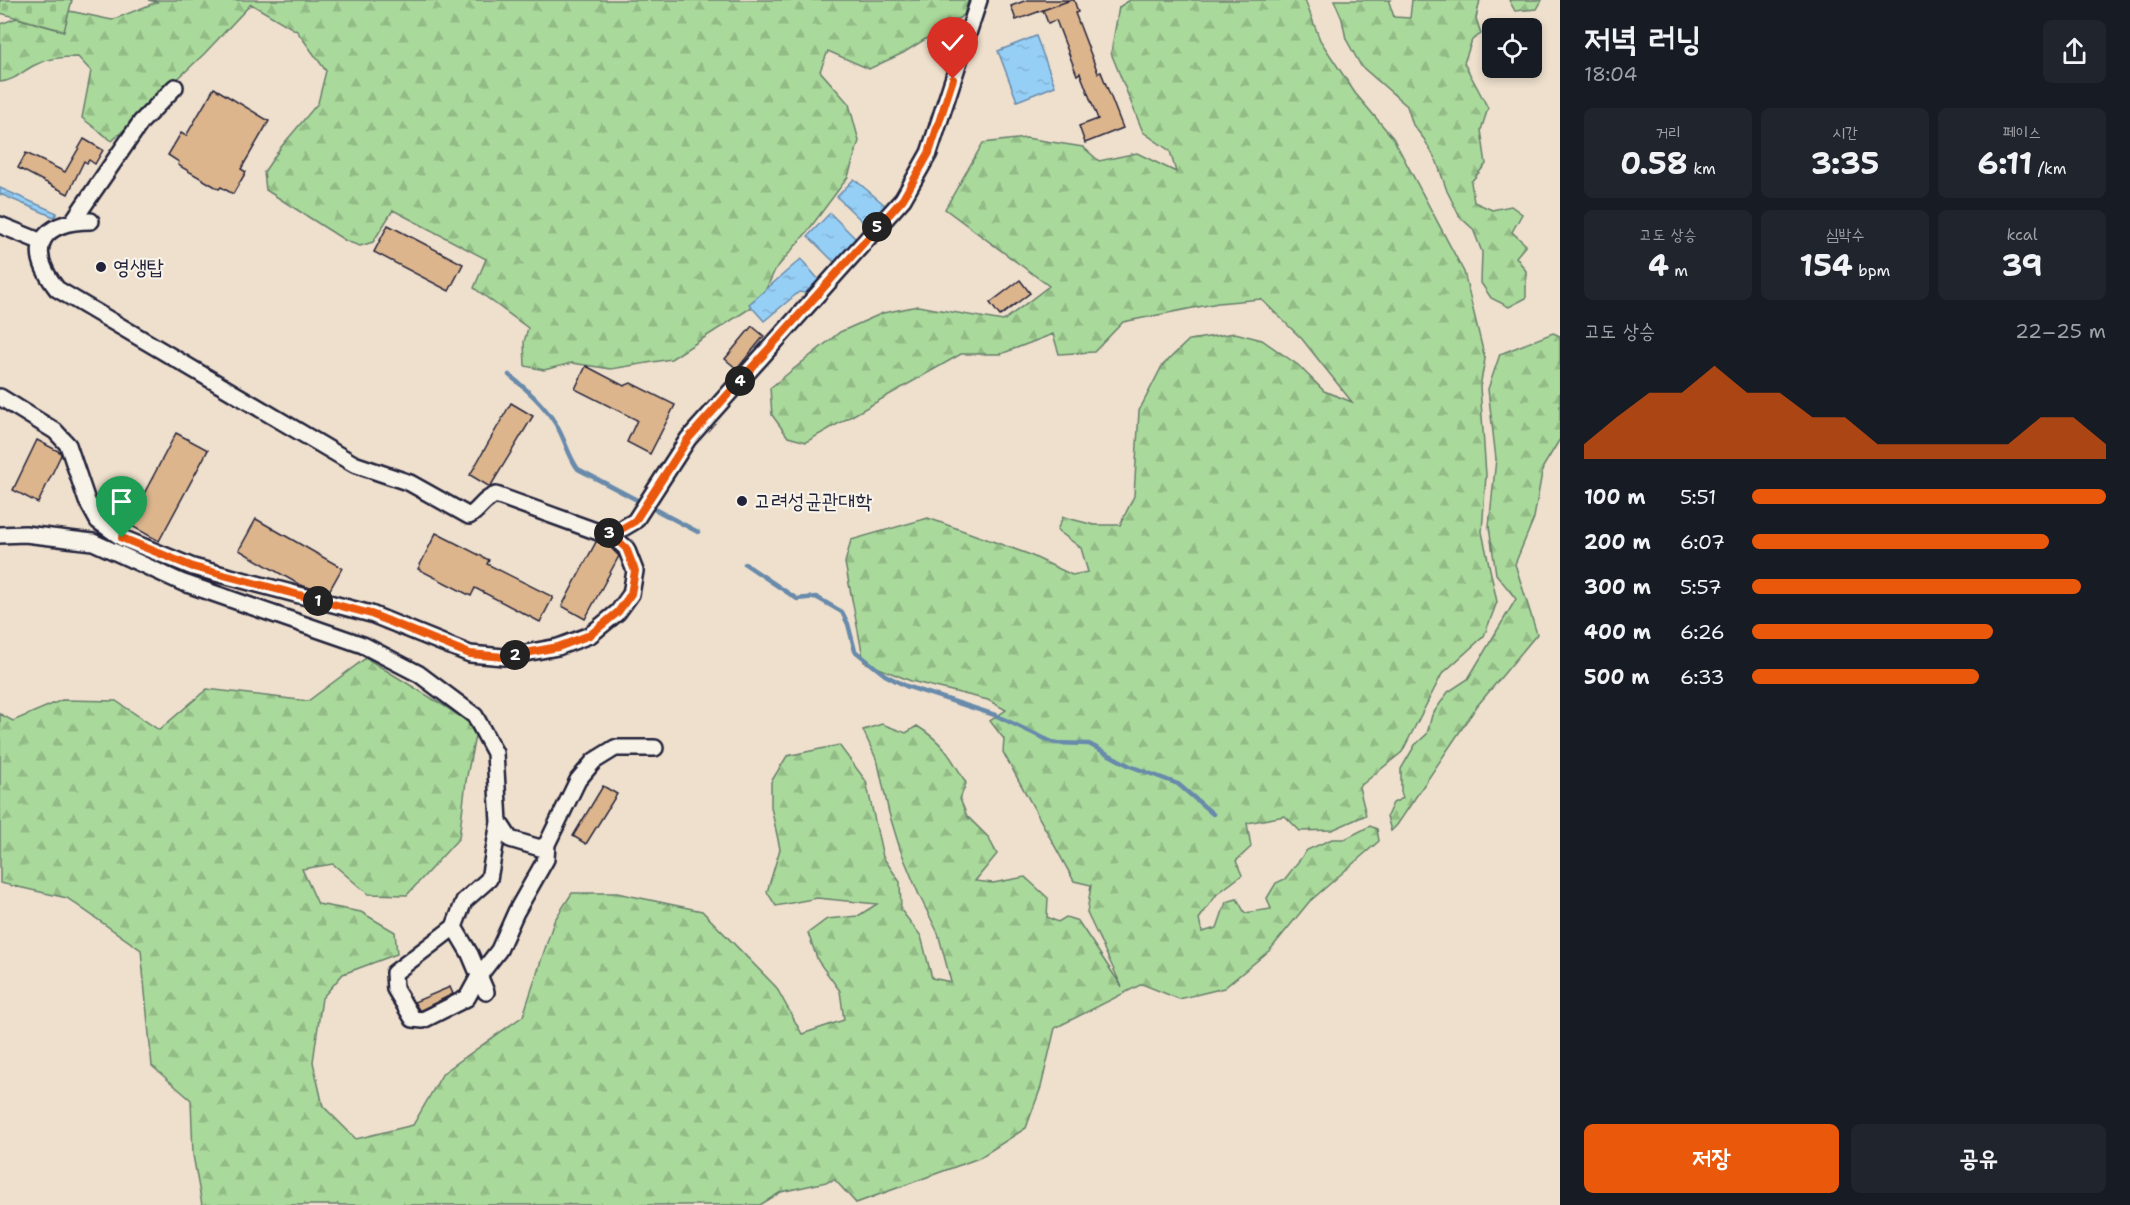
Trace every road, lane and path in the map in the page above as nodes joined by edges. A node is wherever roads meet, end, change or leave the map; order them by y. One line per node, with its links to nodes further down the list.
1 (980, 0): 8 (lane)
2 (175, 87): 3 (lane)
3 (73, 221): 4 (lane); 6 (lane)
4 (91, 221)
5 (0, 225): 6 (lane)
6 (42, 242): 8 (lane)
7 (0, 397): 8 (lane)
8 (608, 532)
9 (0, 535): 11 (lane)
10 (655, 748): 12 (lane)
11 (499, 822): 12 (lane); 13 (lane)
12 (547, 844): 14 (lane)
13 (454, 927): 14 (lane); 14 (lane)
14 (479, 976): 15 (lane)
15 (486, 992)

